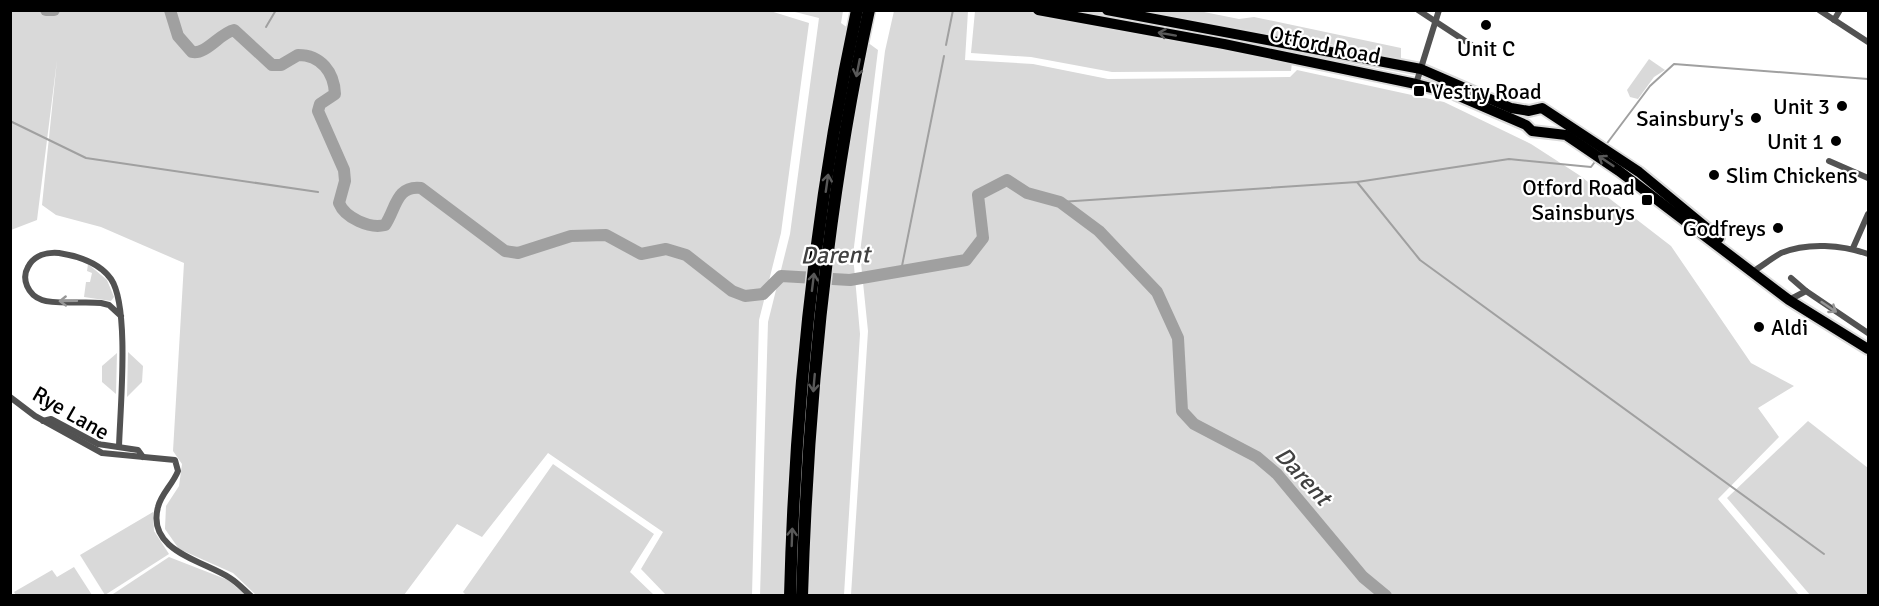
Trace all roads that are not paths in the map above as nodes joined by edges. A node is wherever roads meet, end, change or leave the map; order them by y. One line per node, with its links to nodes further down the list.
1 (857, 10): 22 (highway, one-way to 1)
2 (869, 10): 22 (highway, one-way to 22)
3 (1038, 10): 14 (main road, Otford Road, one-way to 3)
4 (1107, 10): 13 (main road, Otford Road)
5 (1418, 10): 10 (street)
6 (1439, 10): 10 (street)
7 (1819, 10): 9 (street)
8 (1840, 10): 9 (street)
9 (1834, 20): 11 (street)
10 (1436, 25): 12 (street); 13 (street)
11 (1869, 42)
12 (1485, 54)
13 (1421, 69): 14 (street); 15 (main road, Otford Road)
14 (1416, 84): 17 (main road, Otford Road)
15 (1529, 111): 16 (main road, Otford Road); 17 (main road)
16 (1548, 112): 18 (main road); 25 (main road, Otford Road)
17 (1526, 125): 18 (main road, Otford Road)
18 (1542, 132): 25 (main road, Otford Road, one-way to 18)
19 (1829, 161): 20 (street)
20 (1869, 178)
21 (1869, 214): 23 (street)
22 (824, 241): 30 (highway)
23 (1853, 248): 24 (street); 25 (street)
24 (1869, 254)
25 (1754, 271): 28 (main road, Otford Road)
26 (1791, 278): 27 (street)
27 (1806, 291): 28 (street); 31 (street, one-way to 31)
28 (1790, 300): 32 (main road, Otford Road)
29 (121, 316): 29 (street, one-way to 29); 35 (street)
30 (814, 324): 38 (highway, one-way to 30); 39 (highway, one-way to 39)
31 (1869, 333)
32 (1869, 349)
33 (10, 397): 34 (street, Rye Lane)
34 (44, 421): 35 (street); 36 (street, Rye Lane)
35 (119, 447): 36 (street)
36 (143, 456): 37 (street, Rye Lane)
37 (251, 596)
38 (790, 596)
39 (802, 596)

